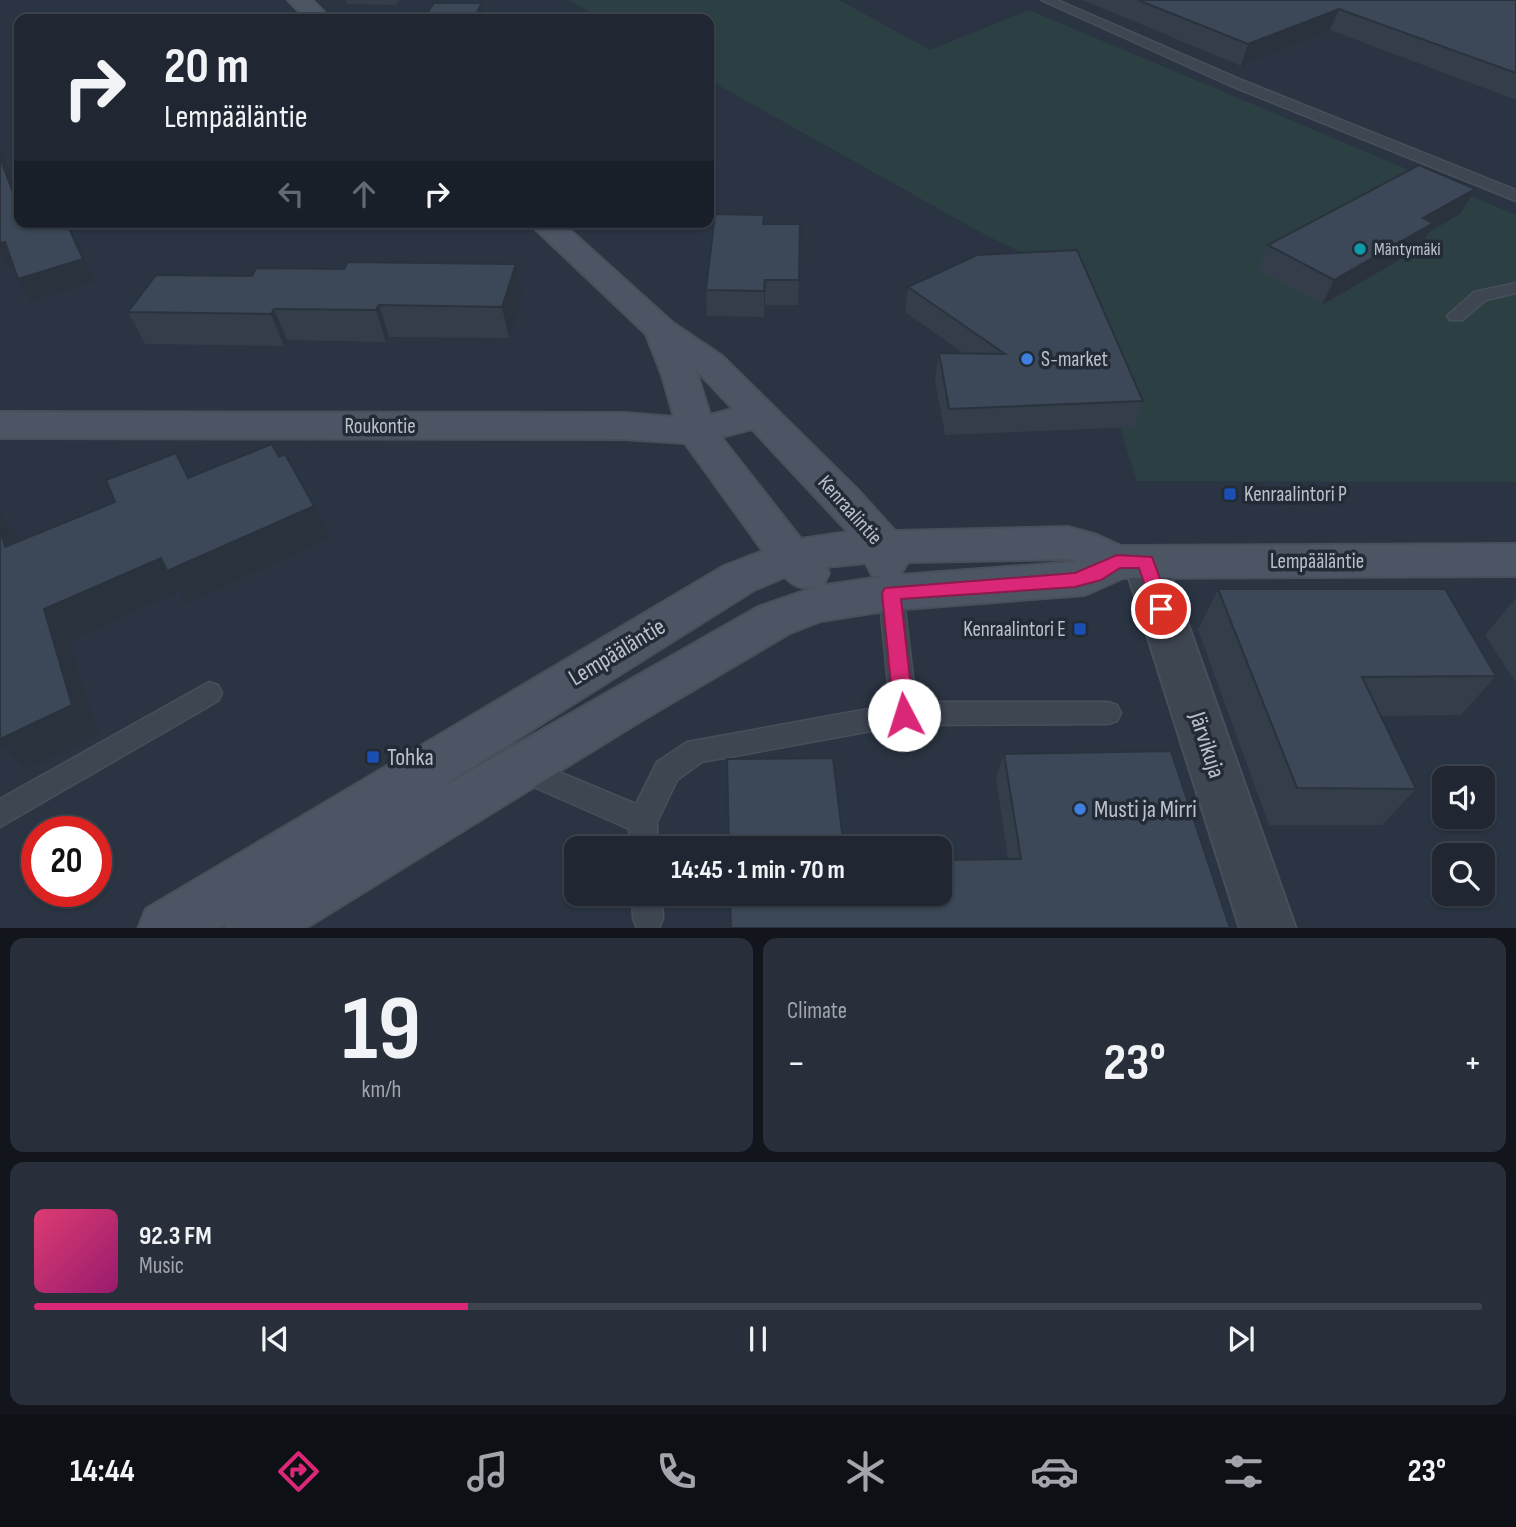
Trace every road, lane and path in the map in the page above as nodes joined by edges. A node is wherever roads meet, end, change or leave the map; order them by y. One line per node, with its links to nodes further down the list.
1 (299, 0): 3 (street)
2 (1046, 0): 4 (lane)
3 (314, 14)
4 (1516, 196)
5 (550, 228): 8 (street, Kenraalintie)
6 (1516, 288): 7 (lane)
7 (1456, 316)
8 (661, 330): 9 (street, Kenraalintie); 11 (street, Kenraalintie)
9 (759, 415): 11 (street, Roukontie); 12 (street, Kenraalintie)
10 (0, 425): 11 (street, Roukontie)
11 (696, 431): 13 (street, Kenraalintie)
12 (884, 546): 13 (street, Lempääläntie); 15 (street, Lempääläntie); 16 (street, Kenraalintie)
13 (791, 557): 16 (street, Kenraalintie); 24 (street, Lempääläntie)
14 (1516, 560): 15 (street, Lempääläntie)
15 (1131, 562): 16 (street, Lempääläntie); 26 (street, Järvikuja)
16 (891, 593): 19 (lane); 20 (street, Lempääläntie)
17 (209, 693): 21 (lane)
18 (1108, 713): 19 (lane)
19 (904, 715): 22 (lane)
20 (521, 768): 22 (lane); 25 (street, Lempääläntie)
21 (0, 814)
22 (643, 821): 23 (lane)
23 (644, 836)
24 (168, 928)
25 (254, 928)
26 (1268, 928)

